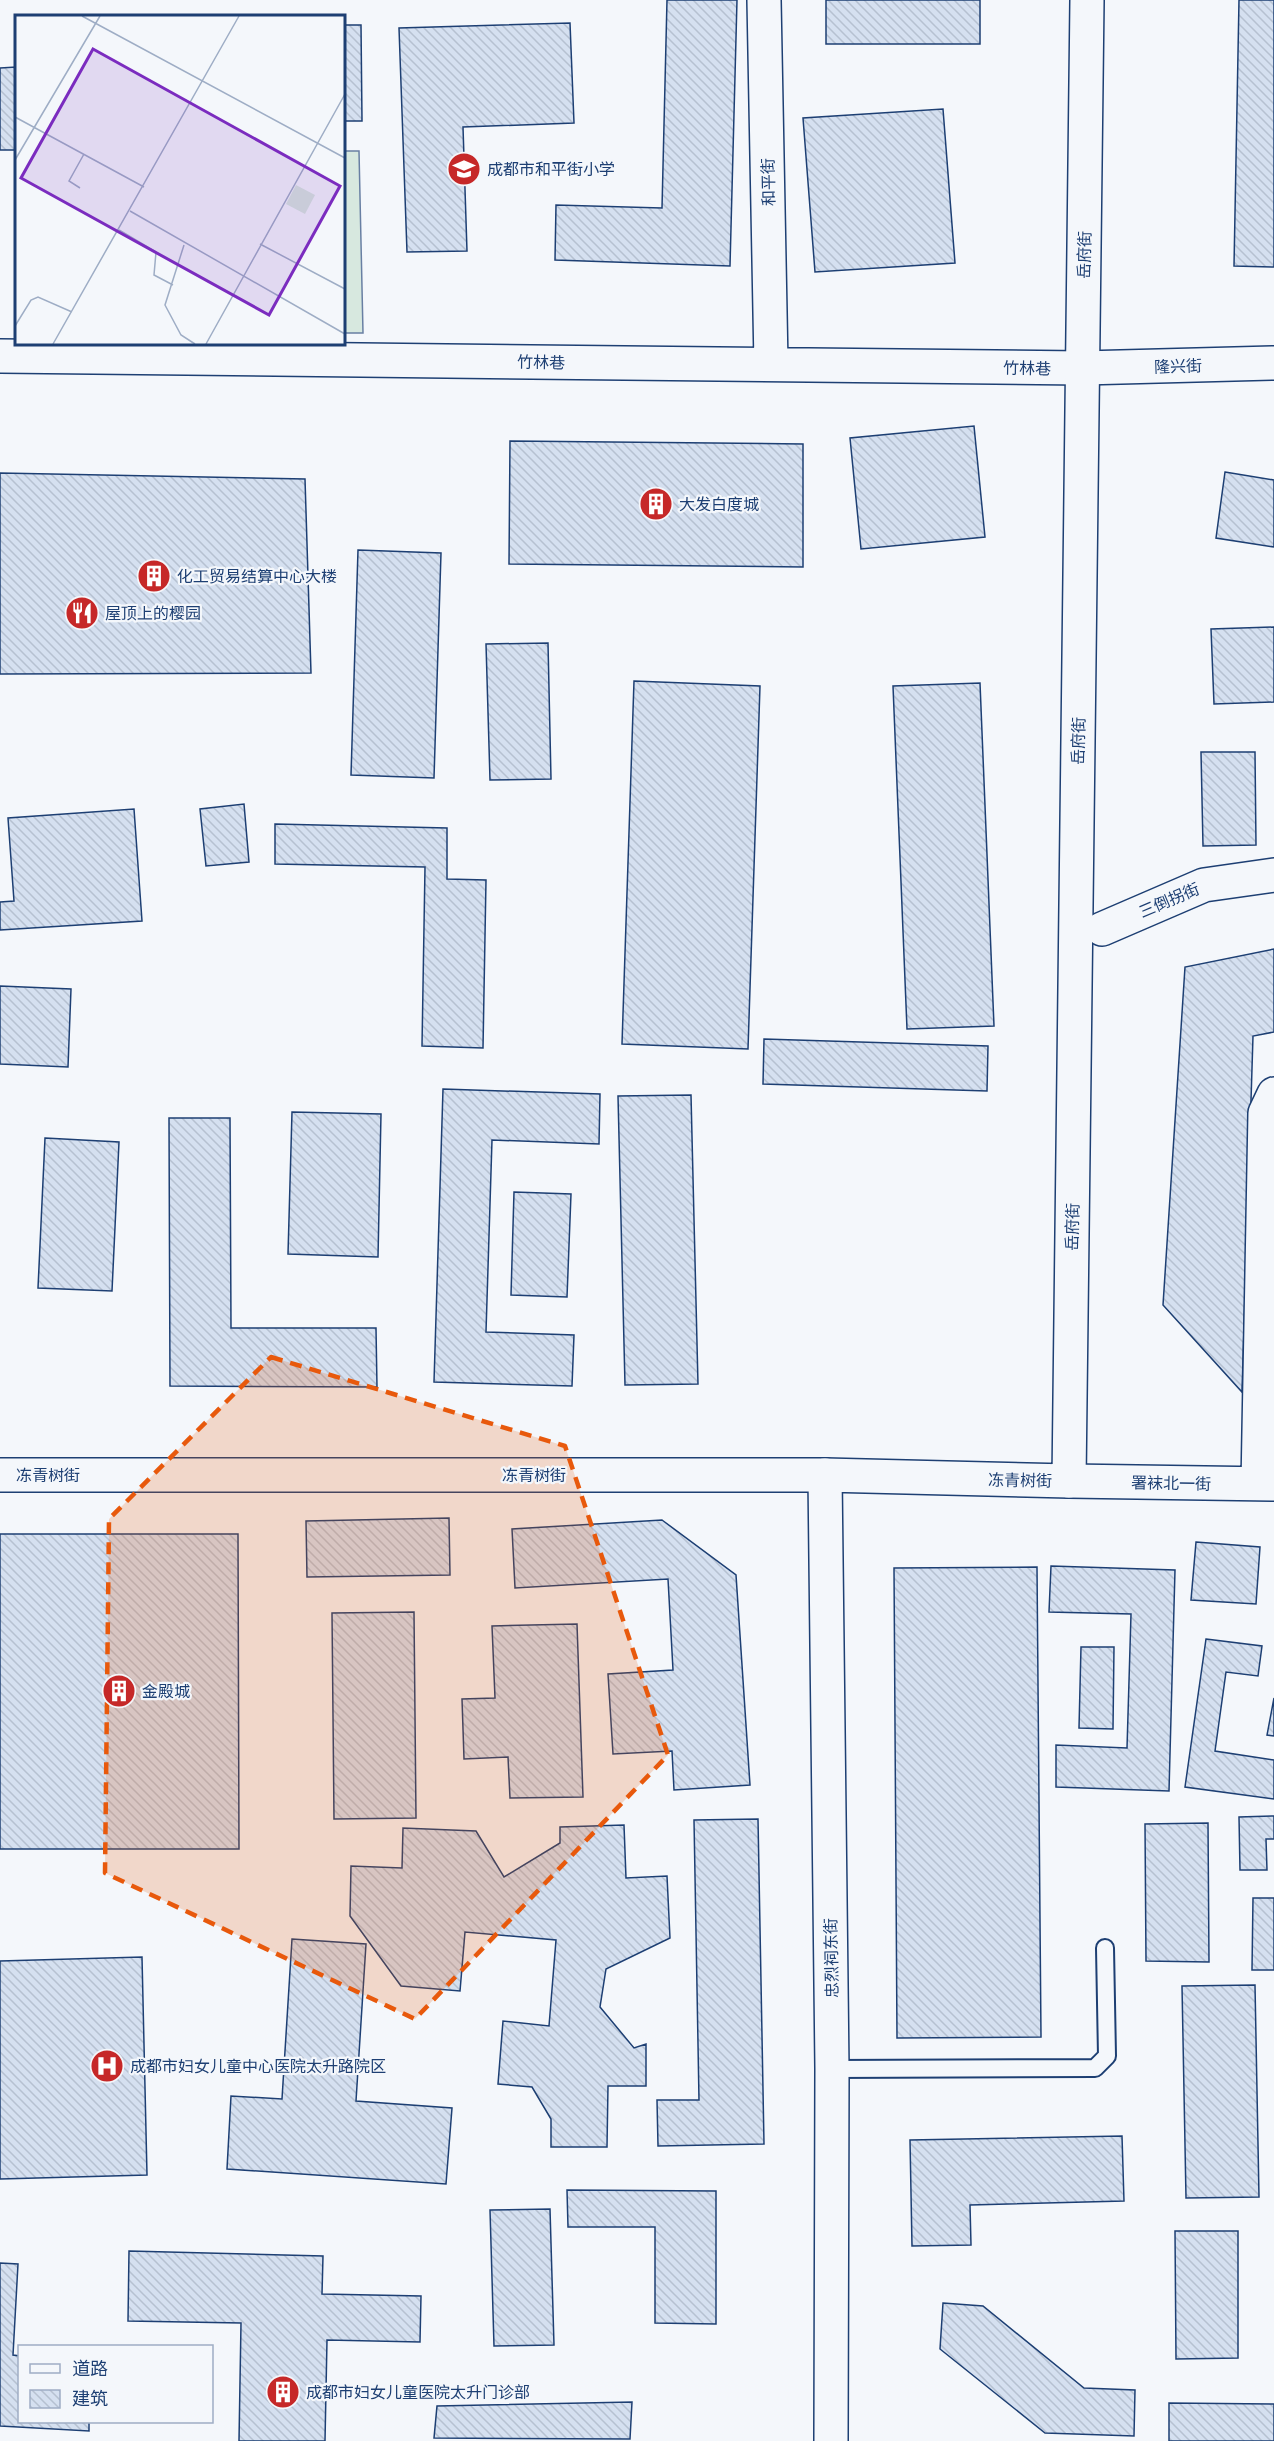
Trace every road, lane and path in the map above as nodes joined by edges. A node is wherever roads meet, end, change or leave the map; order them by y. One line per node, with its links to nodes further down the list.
1 (764, 0): 5 (street, 和平街)
2 (1087, 0): 6 (street, 岳府街)
3 (0, 356): 5 (street, 竹林巷)
4 (1274, 363): 6 (street, 隆兴街)
5 (771, 364): 6 (street, 竹林巷)
6 (1083, 368): 12 (street, 岳府街)
7 (1274, 875): 8 (street, 三倒拐街)
8 (1102, 929)
9 (1274, 1094): 13 (street)
10 (0, 1475): 11 (street, 冻青树街)
11 (825, 1475): 12 (street, 冻青树街); 15 (street, 忠烈祠东街)
12 (1069, 1481): 13 (street, 署袜北一街)
13 (1266, 1484)
14 (1105, 1948): 15 (lane)
15 (832, 2068): 16 (street, 忠烈祠东街)
16 (831, 2441)

